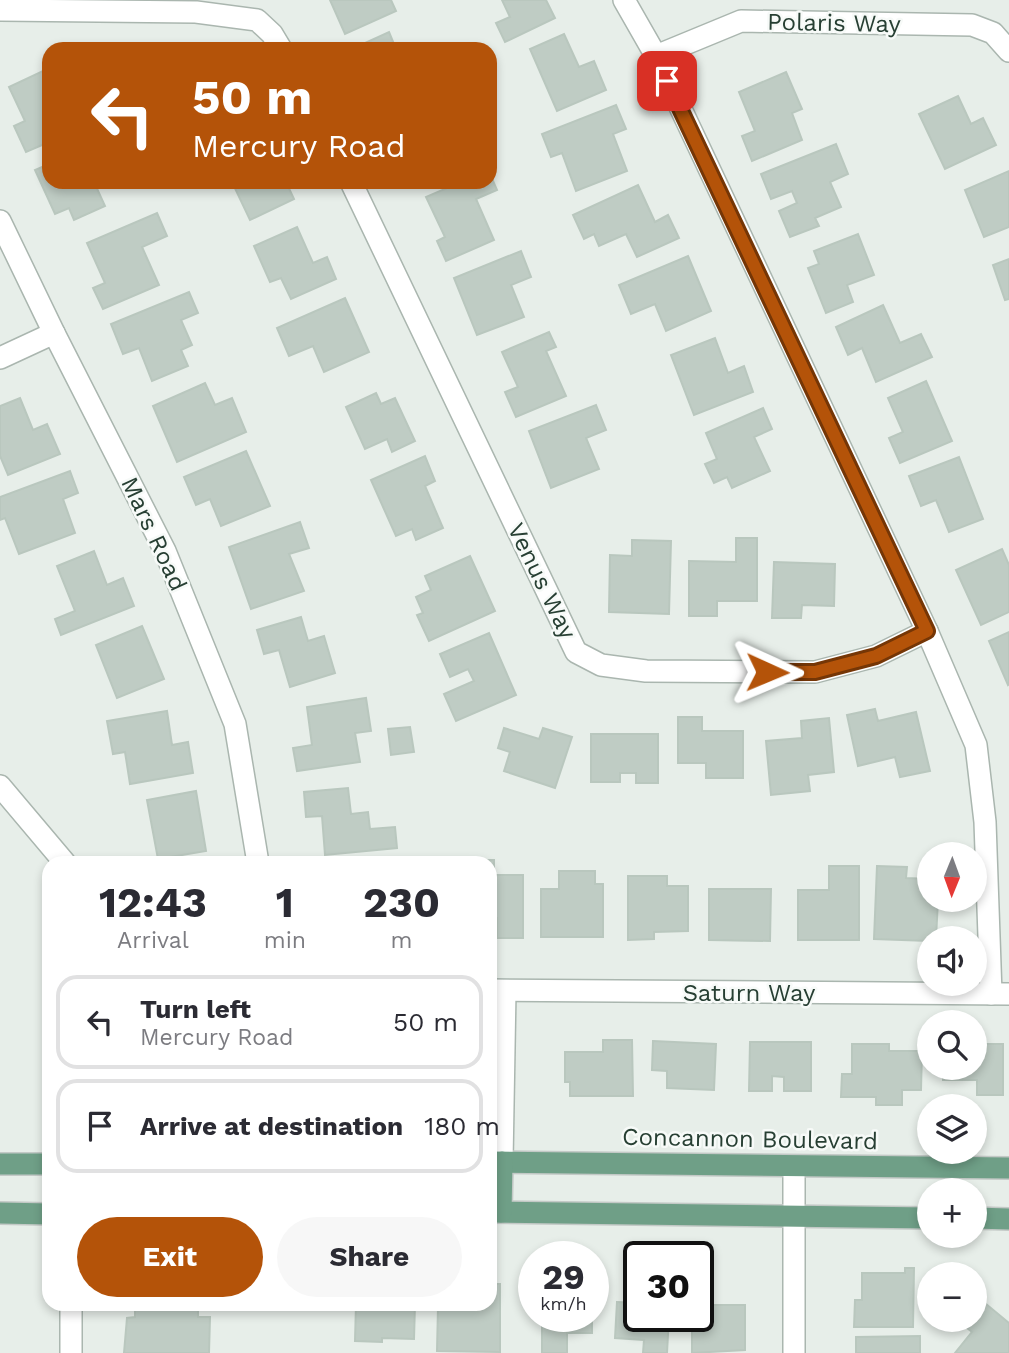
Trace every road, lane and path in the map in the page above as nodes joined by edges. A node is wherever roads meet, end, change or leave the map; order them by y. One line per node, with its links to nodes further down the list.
1 (624, 0): 5 (street)
2 (0, 10): 3 (street)
3 (277, 42)
4 (1009, 51): 5 (street, Polaris Way)
5 (656, 56): 10 (street)
6 (354, 189): 10 (street, Venus Way)
7 (0, 221): 8 (street, Mars Road)
8 (54, 333): 9 (street); 13 (street, Mars Road)
9 (0, 358)
10 (927, 631): 15 (street)
11 (0, 786): 12 (street)
12 (59, 856)
13 (257, 856)
14 (497, 991): 15 (street, Saturn Way)
15 (1000, 994)
16 (497, 1162): 19 (main road, Concannon Boulevard)
17 (0, 1164): 18 (main road)
18 (42, 1164)
19 (794, 1167): 20 (main road, Concannon Boulevard); 24 (street)
20 (1009, 1168)
21 (497, 1212): 24 (main road)
22 (0, 1213): 23 (main road)
23 (42, 1214)
24 (793, 1217): 25 (main road); 30 (street)
25 (917, 1218)
26 (987, 1218): 27 (main road)
27 (1009, 1219)
28 (71, 1311): 29 (street)
29 (71, 1353)
30 (794, 1353)

